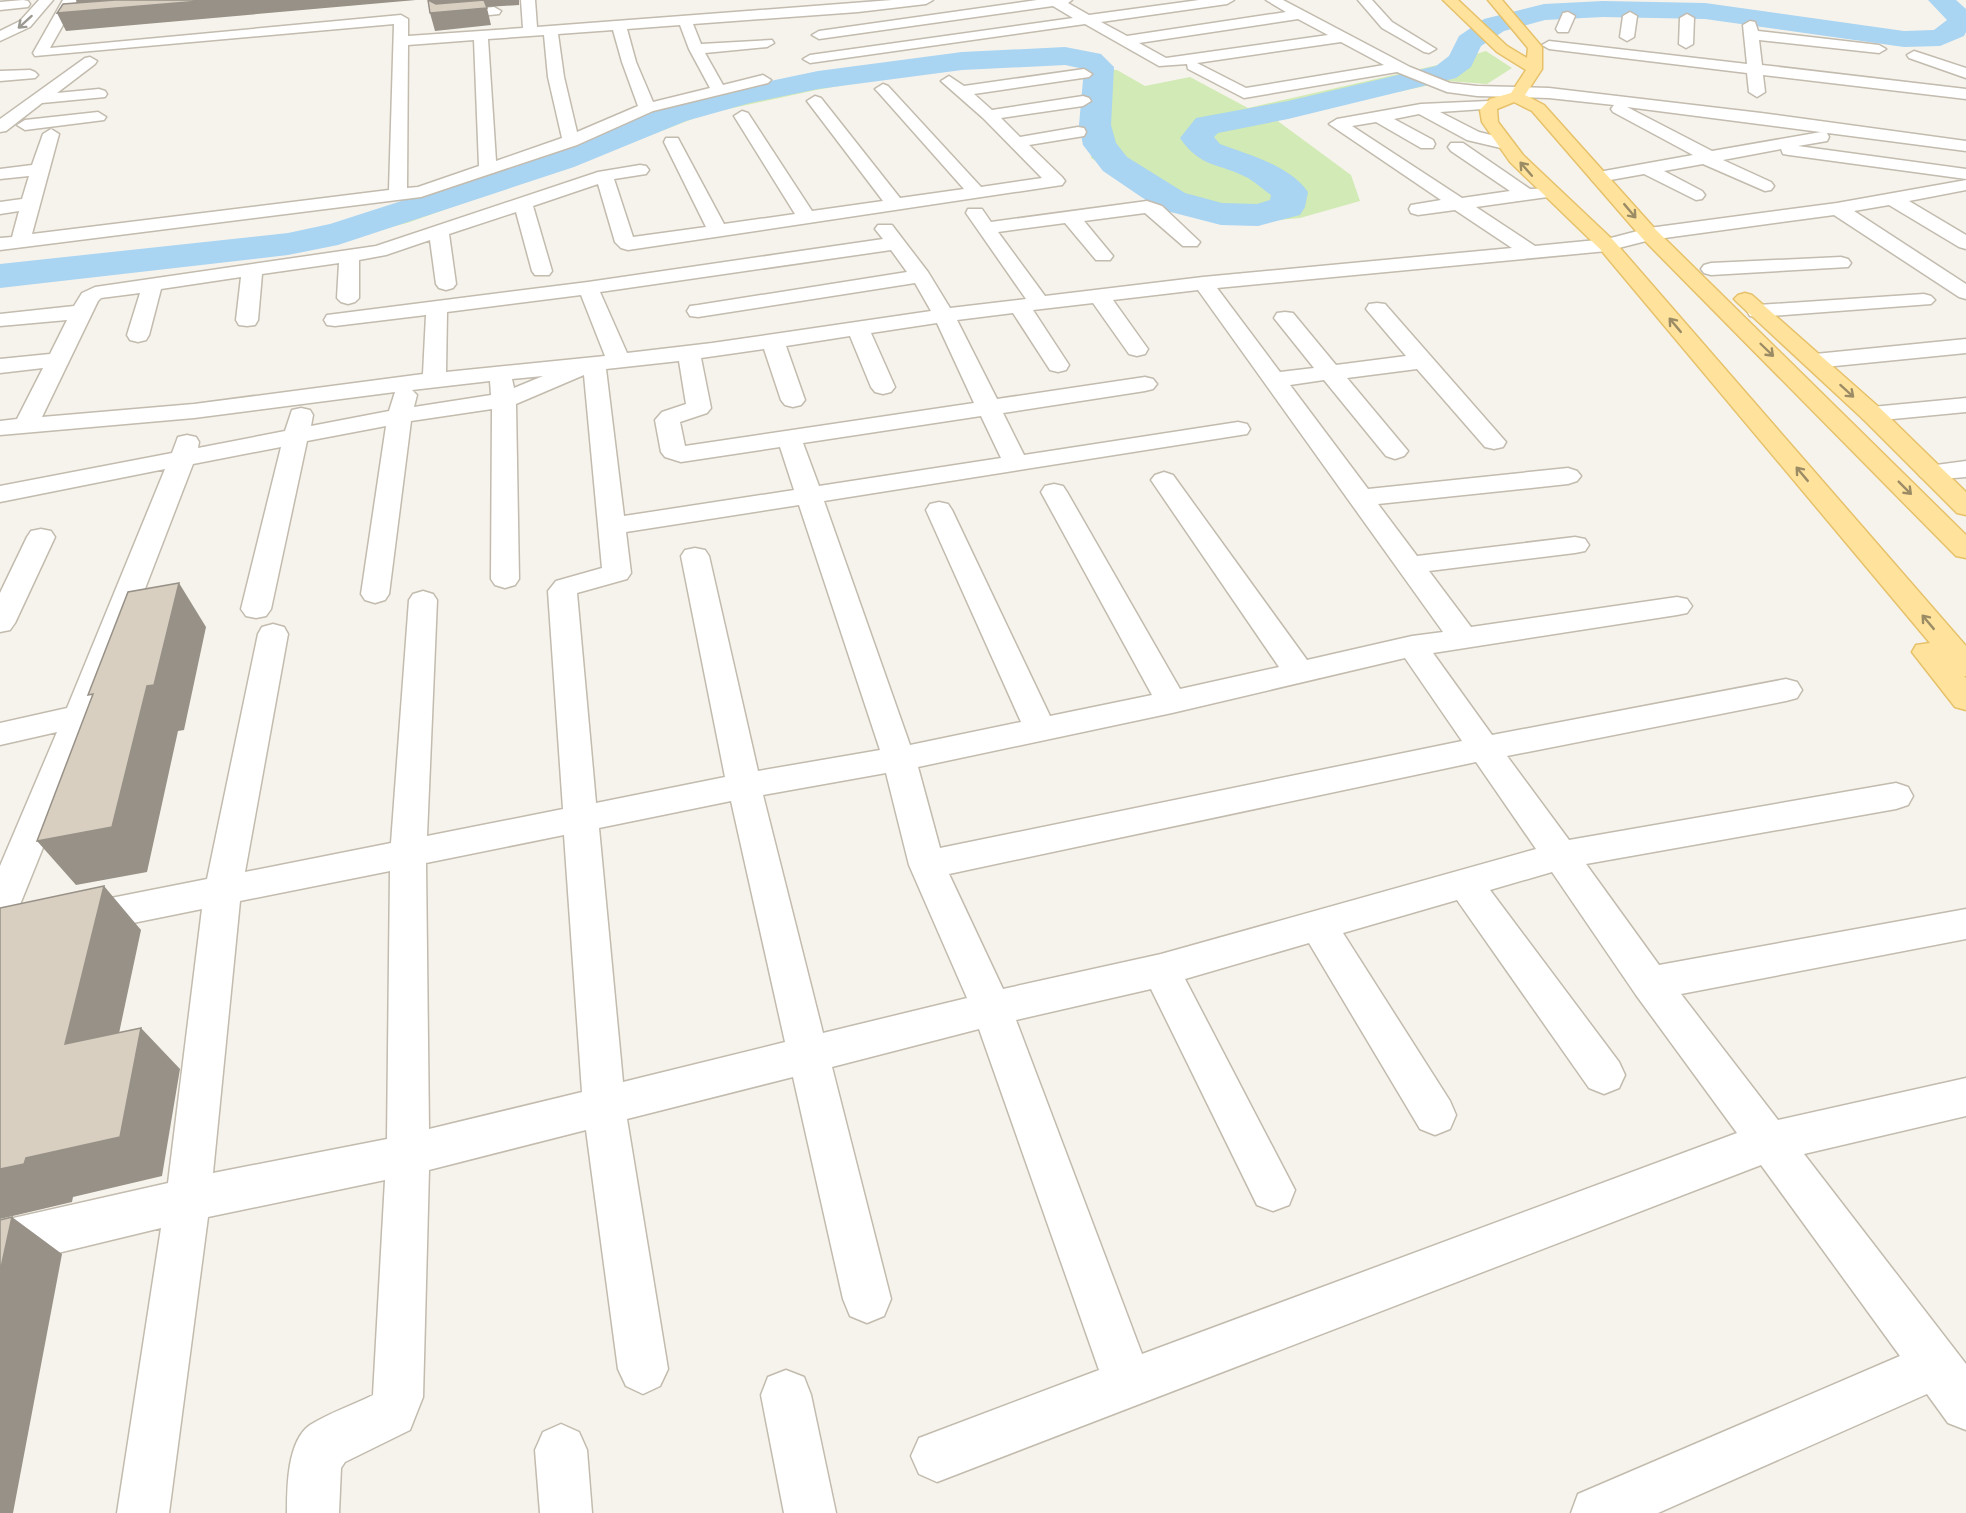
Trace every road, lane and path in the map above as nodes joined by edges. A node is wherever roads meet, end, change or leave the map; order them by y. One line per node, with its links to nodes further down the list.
1 (46, 0): 37 (street, one-way to 37)
2 (528, 0): 34 (street)
3 (720, 0): 22 (street)
4 (926, 0): 12 (street)
5 (1057, 0): 27 (street); 36 (street)
6 (1227, 0): 27 (street)
7 (1273, 0): 18 (street)
8 (1365, 0): 19 (street)
9 (1450, 0): 56 (main road)
10 (26, 2): 14 (street); 29 (street)
11 (1498, 3): 56 (main road)
12 (855, 4): 15 (street)
13 (493, 5): 20 (street); 35 (street)
14 (0, 6)
15 (789, 6): 22 (street)
16 (71, 7): 20 (street)
17 (595, 9): 31 (street)
18 (1301, 14): 28 (street); 41 (street)
19 (1377, 14): 23 (street); 46 (street)
20 (408, 16): 40 (street)
21 (1630, 16): 38 (street)
22 (728, 17): 26 (street)
23 (1357, 17)
24 (1687, 18): 43 (street)
25 (1336, 19): 28 (street)
26 (685, 20): 30 (street); 48 (street)
27 (1088, 21): 32 (street); 41 (street)
28 (1315, 22): 44 (street)
29 (2, 23)
30 (619, 25): 31 (street); 78 (street)
31 (598, 26): 33 (street)
32 (1027, 29): 39 (street); 51 (street)
33 (551, 30): 34 (street); 91 (street)
34 (530, 32): 35 (street)
35 (489, 35): 40 (street); 103 (street)
36 (819, 35)
37 (0, 37)
38 (1628, 37)
39 (1044, 40)
40 (400, 41): 113 (street)
41 (1125, 41): 44 (street)
42 (767, 43): 48 (street)
43 (1685, 44)
44 (1350, 45): 49 (street); 55 (street)
45 (1549, 45): 57 (street)
46 (1429, 49)
47 (1879, 49): 57 (street)
48 (696, 50): 69 (street)
49 (1275, 54): 53 (street); 67 (street)
50 (1914, 54): 59 (street)
51 (810, 59)
52 (90, 61): 73 (street)
53 (1193, 66): 54 (street); 65 (street)
54 (1168, 68)
55 (1402, 68): 67 (street); 71 (street)
56 (1534, 69): 71 (main road)
57 (1754, 70): 72 (street); 84 (street)
58 (1912, 70): 61 (street)
59 (1966, 73)
60 (1084, 74): 80 (street)
61 (1947, 74)
62 (30, 75): 64 (street)
63 (1239, 75): 65 (street)
64 (0, 76)
65 (1215, 78): 67 (street)
66 (763, 80): 69 (street)
67 (1325, 80)
68 (883, 89): 110 (street)
69 (718, 91): 78 (street)
70 (99, 94): 73 (street)
71 (1518, 94): 74 (street); 77 (main road); 108 (main road)
72 (1966, 94)
73 (38, 99): 85 (street)
74 (1602, 99): 84 (street); 100 (street)
75 (815, 101): 118 (street)
76 (1083, 101): 80 (street)
77 (1493, 103): 79 (street); 96 (main road)
78 (647, 108): 91 (street)
79 (1421, 109): 82 (street); 96 (street)
80 (989, 115): 93 (street)
81 (742, 116): 124 (street)
82 (1378, 116): 95 (street); 119 (street)
83 (98, 117): 85 (street)
84 (1761, 118): 88 (street); 94 (street)
85 (0, 127)
86 (1944, 127): 90 (street)
87 (1078, 132): 93 (street)
88 (1856, 132): 90 (street); 94 (street)
89 (51, 134): 102 (street)
90 (1877, 135): 98 (street)
91 (571, 141): 103 (street)
92 (672, 142): 127 (street)
93 (1018, 142): 110 (street)
94 (1788, 142): 97 (street)
95 (1427, 144)
96 (1505, 144): 111 (main road, one-way to 96)
97 (1765, 146): 100 (street); 106 (street)
98 (1966, 146)
99 (1457, 147): 111 (street)
100 (1707, 157): 101 (street); 109 (street)
101 (1646, 168): 108 (street); 114 (street)
102 (38, 169): 105 (street); 116 (street)
103 (488, 170): 113 (street)
104 (640, 170): 107 (street)
105 (0, 174)
106 (1966, 174)
107 (604, 176): 117 (street); 127 (street)
108 (1599, 177): 128 (main road, one-way to 128)
109 (1765, 186)
110 (969, 194): 118 (street); 125 (street)
111 (1538, 194): 119 (street); 133 (main road)
112 (1962, 194): 115 (street)
113 (398, 195): 129 (street)
114 (1696, 195)
115 (1891, 198): 122 (street); 131 (street)
116 (32, 203): 120 (street); 129 (street)
117 (523, 203): 126 (street); 142 (street)
118 (896, 204): 124 (street)
119 (1458, 204): 121 (street); 134 (street)
120 (0, 208)
121 (1418, 209)
122 (1837, 209): 128 (street); 149 (street)
123 (1070, 217): 125 (street); 130 (street); 136 (street)
124 (807, 218): 127 (street)
125 (986, 228): 153 (street)
126 (439, 231): 137 (street); 146 (street)
127 (718, 231)
128 (1649, 234): 133 (street); 135 (main road)
129 (21, 241): 132 (street)
130 (1190, 242)
131 (1966, 243)
132 (0, 244)
133 (1607, 245): 134 (street); 139 (main road)
134 (1533, 253): 145 (street)
135 (1670, 254): 140 (main road); 214 (main road, one-way to 214)
136 (1103, 256)
137 (349, 257): 141 (street); 151 (street)
138 (1841, 263): 140 (street)
139 (1626, 267): 224 (main road, one-way to 139); 227 (main road)
140 (1711, 269): 157 (main road)
141 (252, 271): 147 (street); 162 (street)
142 (542, 271)
143 (684, 275): 144 (street); 148 (street); 156 (street)
144 (921, 276): 156 (street); 159 (street)
145 (1203, 283): 150 (street); 180 (street)
146 (446, 284)
147 (152, 286): 158 (street); 165 (street)
148 (588, 288): 154 (street); 171 (street)
149 (1966, 293)
150 (1099, 296): 153 (street); 168 (street)
151 (348, 298)
152 (1924, 300): 157 (street)
153 (1030, 305): 159 (street); 176 (street)
154 (437, 307): 163 (street); 179 (street)
155 (1377, 309): 172 (street)
156 (698, 311): 169 (street)
157 (1758, 311): 173 (main road)
158 (82, 312): 161 (street); 170 (street)
159 (944, 315): 164 (street); 188 (street)
160 (1285, 318): 177 (street)
161 (0, 320)
162 (248, 320)
163 (335, 320)
164 (858, 328): 166 (street); 183 (street)
165 (138, 336)
166 (773, 341): 169 (street); 186 (street)
167 (1966, 346): 173 (street)
168 (1137, 350)
169 (701, 351): 171 (street); 196 (street)
170 (56, 360): 175 (street); 192 (street)
171 (619, 361): 174 (street)
172 (1423, 362): 177 (street); 197 (street)
173 (1815, 362): 190 (main road, one-way to 190)
174 (594, 363): 178 (street); 185 (street); 211 (street)
175 (0, 366)
176 (1059, 366)
177 (1332, 372): 180 (street); 198 (street)
178 (501, 374): 179 (street); 185 (street)
179 (434, 380): 181 (street)
180 (1273, 380): 208 (street)
181 (407, 384): 184 (street); 191 (street)
182 (1144, 384): 188 (street)
183 (883, 387)
184 (305, 398): 189 (street); 195 (street)
185 (504, 400): 191 (street); 217 (street)
186 (793, 400)
187 (1966, 405): 190 (street)
188 (988, 406): 196 (street); 200 (street)
189 (195, 411): 192 (street); 199 (street)
190 (1872, 414): 202 (main road)
191 (399, 416): 195 (street); 218 (street)
192 (26, 426): 193 (street)
193 (0, 428)
194 (1238, 429): 200 (street)
195 (297, 436): 199 (street); 241 (street)
196 (789, 437): 207 (street)
197 (1494, 442)
198 (1395, 451)
199 (183, 457): 206 (street); 229 (street)
200 (1015, 462): 207 (street)
201 (1966, 469): 202 (street)
202 (1930, 472): 209 (main road)
203 (1568, 476): 208 (street)
204 (1164, 480): 225 (street)
205 (1054, 492): 228 (street)
206 (0, 494)
207 (810, 496): 211 (street); 233 (street)
208 (1360, 498): 216 (street)
209 (1966, 507)
210 (939, 510): 230 (street)
211 (613, 526): 236 (street)
212 (41, 537): 221 (street)
213 (1575, 545): 216 (street)
214 (1966, 550)
215 (695, 555): 234 (street)
216 (1409, 565): 222 (street)
217 (505, 579)
218 (375, 594)
219 (423, 600): 237 (street)
220 (1677, 606): 222 (street)
221 (0, 623)
222 (1461, 637): 223 (street)
223 (1412, 646): 225 (street); 232 (street)
224 (1966, 666)
225 (1299, 672): 228 (street)
226 (1786, 690): 232 (street)
227 (1966, 699)
228 (1172, 702): 230 (street)
229 (80, 716): 231 (street); 242 (street)
230 (1040, 729): 233 (street)
231 (0, 734)
232 (1485, 748): 238 (street); 239 (street)
233 (899, 759): 234 (street); 239 (street)
234 (744, 786): 236 (street); 249 (street)
235 (1896, 796): 238 (street)
236 (580, 820): 237 (street); 252 (street)
237 (408, 853): 241 (street); 255 (street)
238 (1562, 855): 240 (street); 247 (street)
239 (927, 865): 248 (street)
240 (1465, 883): 244 (street); 250 (street)
241 (223, 891): 245 (street); 257 (street)
242 (0, 910)
243 (1966, 924): 247 (street)
244 (1318, 927): 246 (street); 253 (street)
245 (0, 935)
246 (1161, 970): 248 (street); 256 (street)
247 (1650, 983): 254 (street)
248 (992, 1009): 249 (street); 262 (street)
249 (807, 1055): 252 (street); 259 (street)
250 (1604, 1075)
251 (1966, 1098): 254 (street)
252 (604, 1105): 255 (street); 261 (street)
253 (1434, 1115)
254 (1768, 1142): 260 (street); 262 (street)
255 (408, 1155): 257 (street); 268 (street)
256 (1273, 1190)
257 (188, 1200): 258 (street); 267 (street)
258 (0, 1244)
259 (867, 1299)
260 (1936, 1365): 264 (street); 271 (street)
261 (643, 1369)
262 (1128, 1384): 266 (street)
263 (786, 1395): 270 (street)
264 (1966, 1405)
265 (561, 1450): 269 (street)
266 (936, 1456)
267 (143, 1513)
268 (313, 1513)
269 (566, 1513)
270 (810, 1513)
271 (1597, 1513)

